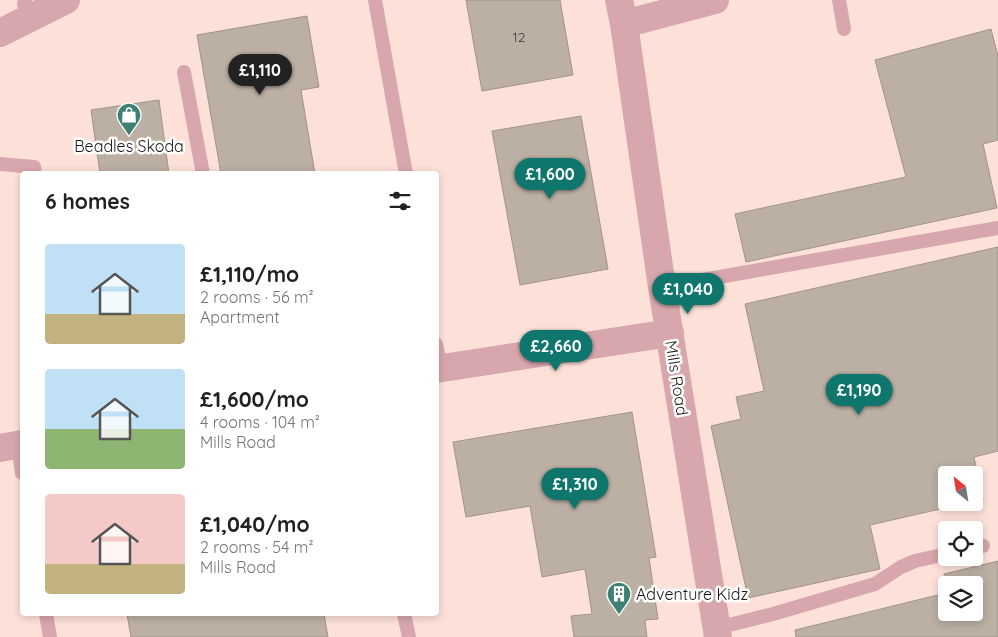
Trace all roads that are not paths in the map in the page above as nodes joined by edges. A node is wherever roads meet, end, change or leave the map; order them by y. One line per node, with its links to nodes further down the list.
1 (66, 0): 5 (street)
2 (375, 0): 13 (lane)
3 (715, 0): 6 (street)
4 (839, 0): 7 (lane)
5 (28, 9): 8 (street)
6 (622, 12): 15 (street, Mills Road)
7 (844, 29)
8 (0, 34)
9 (184, 72): 12 (lane)
10 (0, 164): 11 (lane)
11 (35, 171)
12 (202, 171)
13 (405, 171)
14 (998, 228): 15 (lane)
15 (662, 287): 16 (street, Mills Road)
16 (670, 333): 17 (street); 23 (street, Mills Road)
17 (439, 361)
18 (13, 445): 19 (lane)
19 (20, 467)
20 (938, 556): 23 (lane)
21 (46, 616): 24 (lane)
22 (404, 616): 25 (lane)
23 (718, 632)
24 (50, 637)
25 (409, 637)

